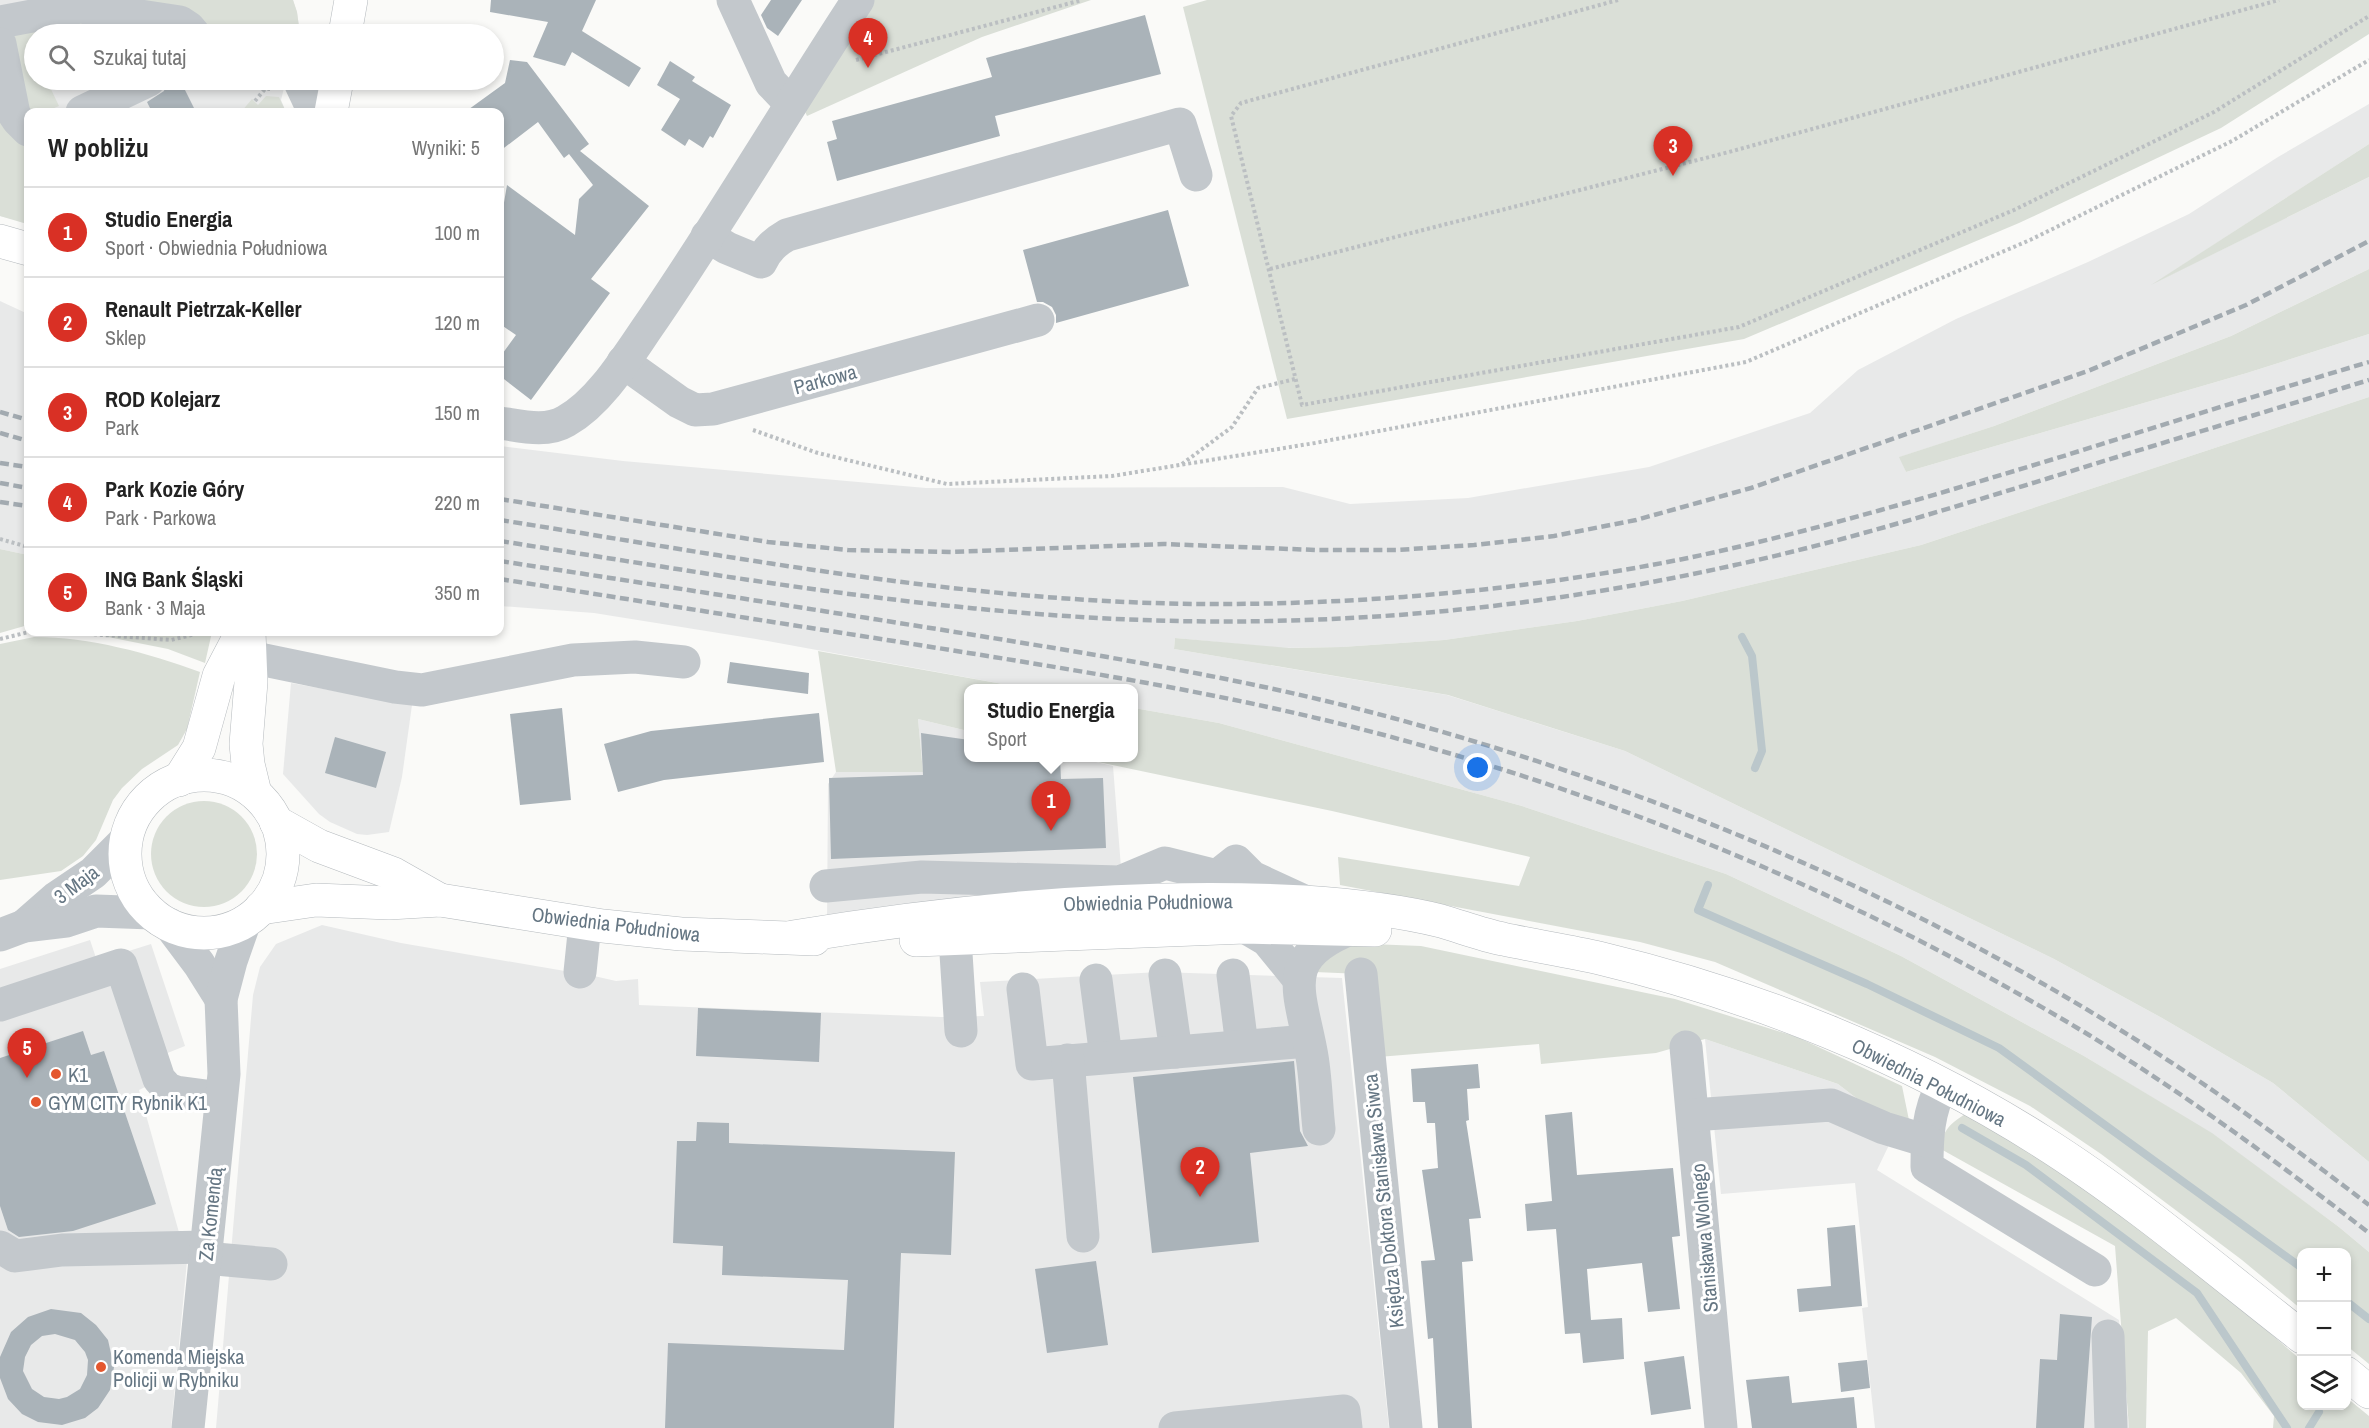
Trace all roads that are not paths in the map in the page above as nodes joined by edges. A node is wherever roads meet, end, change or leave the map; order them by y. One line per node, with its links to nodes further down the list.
1 (733, 0): 12 (street)
2 (858, 0): 12 (street)
3 (350, 1): 7 (main road)
4 (79, 3): 5 (street); 6 (street)
5 (0, 22)
6 (183, 24)
7 (347, 24)
8 (0, 44): 16 (street)
9 (128, 90): 13 (street)
10 (304, 90): 14 (street)
11 (335, 90): 15 (main road)
12 (791, 104): 18 (street)
13 (90, 108)
14 (312, 108)
15 (332, 108)
16 (24, 126)
17 (1196, 175): 18 (street)
18 (707, 236): 22 (street)
19 (0, 241): 20 (main road)
20 (24, 248)
21 (1038, 320): 22 (street, Parkowa)
22 (623, 362): 23 (street)
23 (504, 424)
24 (247, 640): 25 (street); 26 (main road); 27 (main road)
25 (684, 662)
26 (179, 780): 27 (main road); 29 (main road)
27 (255, 794): 28 (main road)
28 (276, 822): 32 (main road, Obwiednia Południowa); 34 (main road)
29 (126, 840): 35 (main road); 38 (street, 3 Maja)
30 (922, 876): 31 (street); 33 (street); 36 (street)
31 (826, 886)
32 (440, 900): 34 (main road, Obwiednia Południowa); 37 (main road, Obwiednia Południowa)
33 (1214, 901): 36 (main road, Obwiednia Południowa); 39 (main road, Obwiednia Południowa); 42 (main road, Obwiednia Południowa); 43 (main road, Obwiednia Południowa)
34 (253, 915): 35 (main road); 51 (street, Za Komendą)
35 (160, 919): 38 (street, 3 Maja); 51 (street, Za Komendą)
36 (908, 921): 41 (main road, Obwiednia Południowa)
37 (585, 924): 41 (main road, Obwiednia Południowa); 44 (street)
38 (8, 927)
39 (1245, 927): 40 (main road, Obwiednia Południowa); 48 (street)
40 (1353, 928): 43 (main road, Obwiednia Południowa); 48 (street)
41 (793, 937): 42 (main road, Obwiednia Południowa)
42 (955, 938): 53 (street)
43 (1502, 939): 60 (main road, Obwiednia Południowa)
44 (580, 972)
45 (1361, 974): 77 (street, Księdza Doktora Stanisława Siwca)
46 (1165, 975): 57 (street)
47 (1233, 975): 55 (street)
48 (1298, 978): 54 (street)
49 (1096, 980): 58 (street)
50 (1023, 989): 59 (street)
51 (221, 999): 61 (street, Za Komendą)
52 (0, 1005): 61 (street)
53 (961, 1031)
54 (1308, 1041): 55 (street); 63 (street)
55 (1242, 1046): 57 (street)
56 (1686, 1047): 62 (street, Stanisława Wolnego)
57 (1176, 1052): 58 (street)
58 (1106, 1057): 59 (street)
59 (1068, 1060): 65 (street)
60 (1942, 1085): 64 (street); 70 (main road, Obwiednia Południowa)
61 (221, 1098): 67 (street, Za Komendą)
62 (1693, 1115): 64 (street); 78 (street, Stanisława Wolnego)
63 (1319, 1129)
64 (1927, 1141): 68 (street)
65 (1083, 1236)
66 (0, 1247): 67 (street)
67 (205, 1261): 69 (street); 74 (street, Za Komendą)
68 (2095, 1270)
69 (270, 1274)
70 (2297, 1334)
71 (2108, 1336): 79 (street)
72 (2351, 1377): 73 (main road)
73 (2369, 1392)
74 (188, 1428)
75 (1175, 1428): 76 (street)
76 (1346, 1428)
77 (1406, 1428)
78 (1721, 1428)
79 (2111, 1428)

